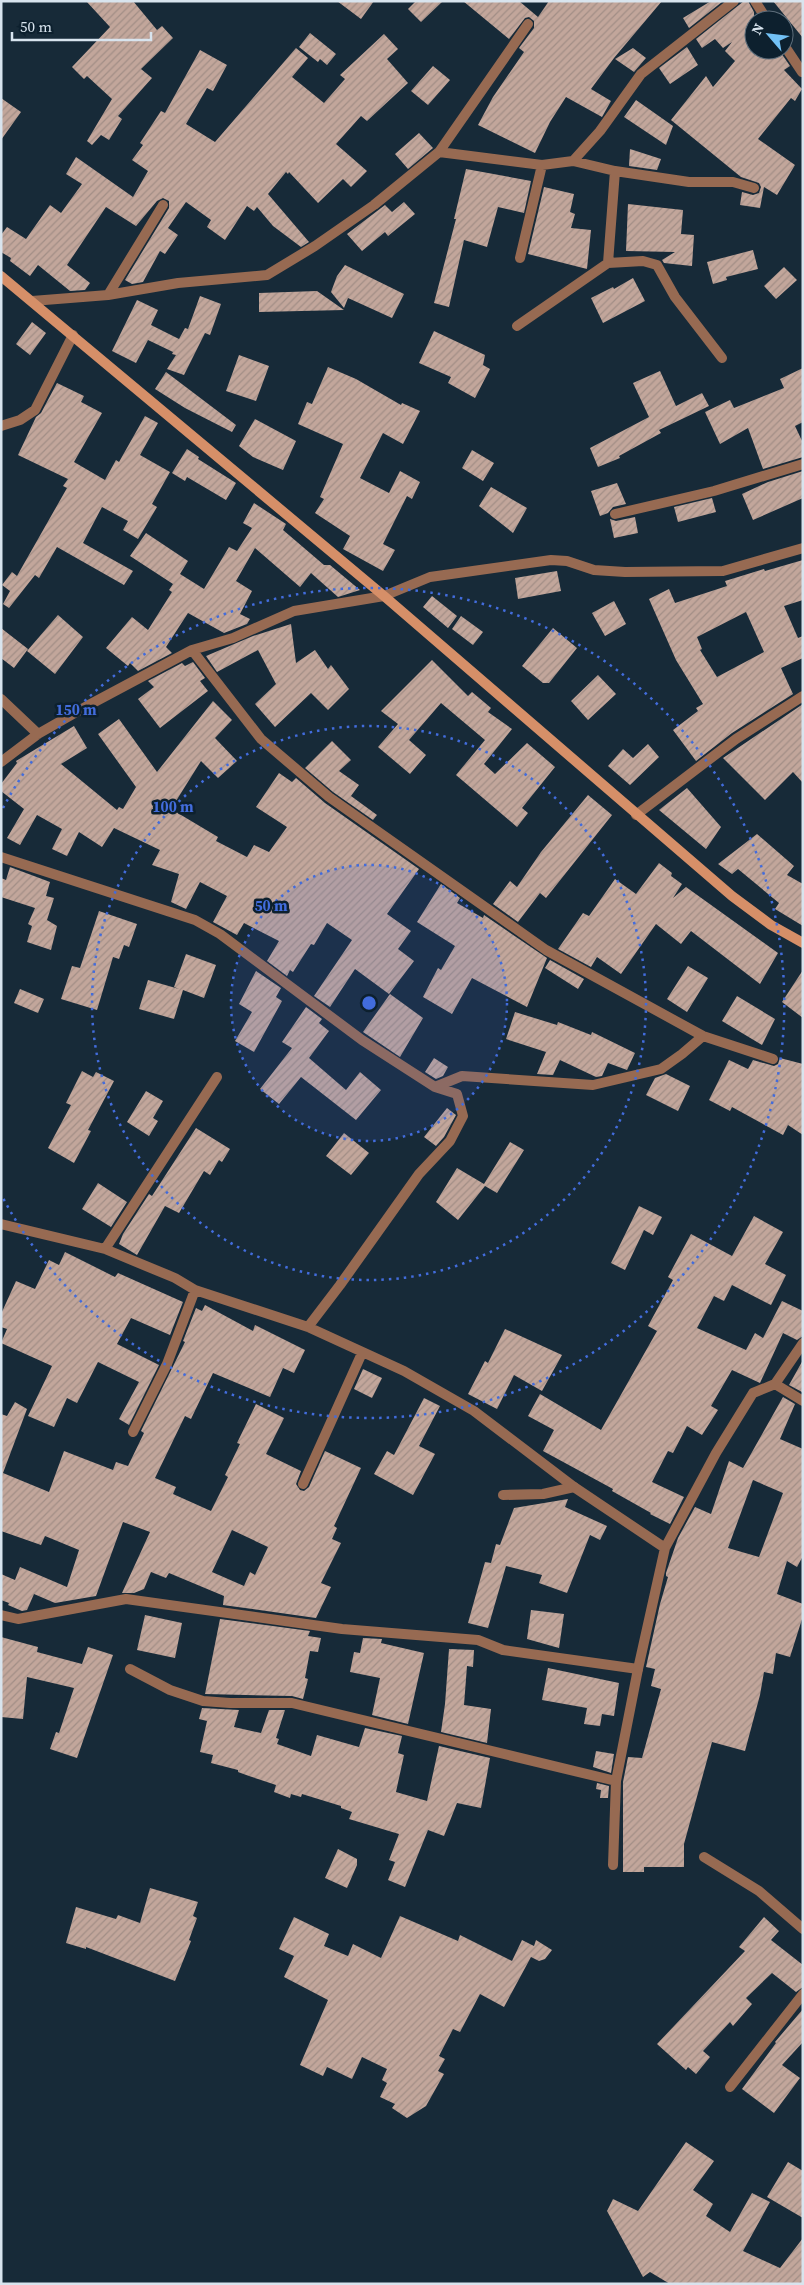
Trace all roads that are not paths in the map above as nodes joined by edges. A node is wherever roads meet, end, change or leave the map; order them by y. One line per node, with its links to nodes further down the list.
1 (734, 1): 6 (street)
2 (528, 24): 5 (street)
3 (794, 60): 4 (street)
4 (802, 72)
5 (439, 152): 7 (street); 14 (street)
6 (573, 161): 7 (street); 8 (street)
7 (542, 164): 11 (street)
8 (615, 171): 9 (street); 12 (street)
9 (754, 188)
10 (163, 205): 14 (street)
11 (520, 258)
12 (608, 262): 16 (street); 18 (street)
13 (1, 276): 15 (main road)
14 (108, 295): 15 (street)
15 (32, 301): 17 (main road)
16 (518, 326)
17 (72, 335): 19 (street); 23 (main road)
18 (722, 358)
19 (1, 426)
20 (803, 464): 21 (street)
21 (615, 514)
22 (803, 548): 23 (street)
23 (384, 596): 24 (street); 29 (main road)
24 (192, 650): 27 (street); 32 (street)
25 (803, 696): 29 (street)
26 (1, 699): 27 (street)
27 (38, 734): 28 (street)
28 (1, 762)
29 (636, 814): 31 (main road)
30 (1, 857): 35 (street)
31 (803, 942)
32 (702, 1036): 33 (street); 35 (street)
33 (773, 1059)
34 (217, 1077): 37 (street)
35 (435, 1087): 39 (street)
36 (1, 1224): 37 (street)
37 (105, 1249): 38 (street)
38 (195, 1290): 39 (street); 44 (street)
39 (308, 1327): 41 (street)
40 (803, 1342): 42 (street)
41 (362, 1353): 45 (street); 46 (street)
42 (776, 1384): 43 (street); 48 (street)
43 (803, 1401)
44 (133, 1432)
45 (303, 1484)
46 (574, 1487): 47 (street); 48 (street)
47 (503, 1495)
48 (665, 1548): 51 (street)
49 (1, 1615): 51 (street)
50 (130, 1669): 52 (street)
51 (638, 1669): 52 (street)
52 (616, 1781): 54 (street)
53 (704, 1857): 55 (street)
54 (612, 1865)
55 (803, 1929)
56 (803, 1994): 57 (street)
57 (730, 2087)

